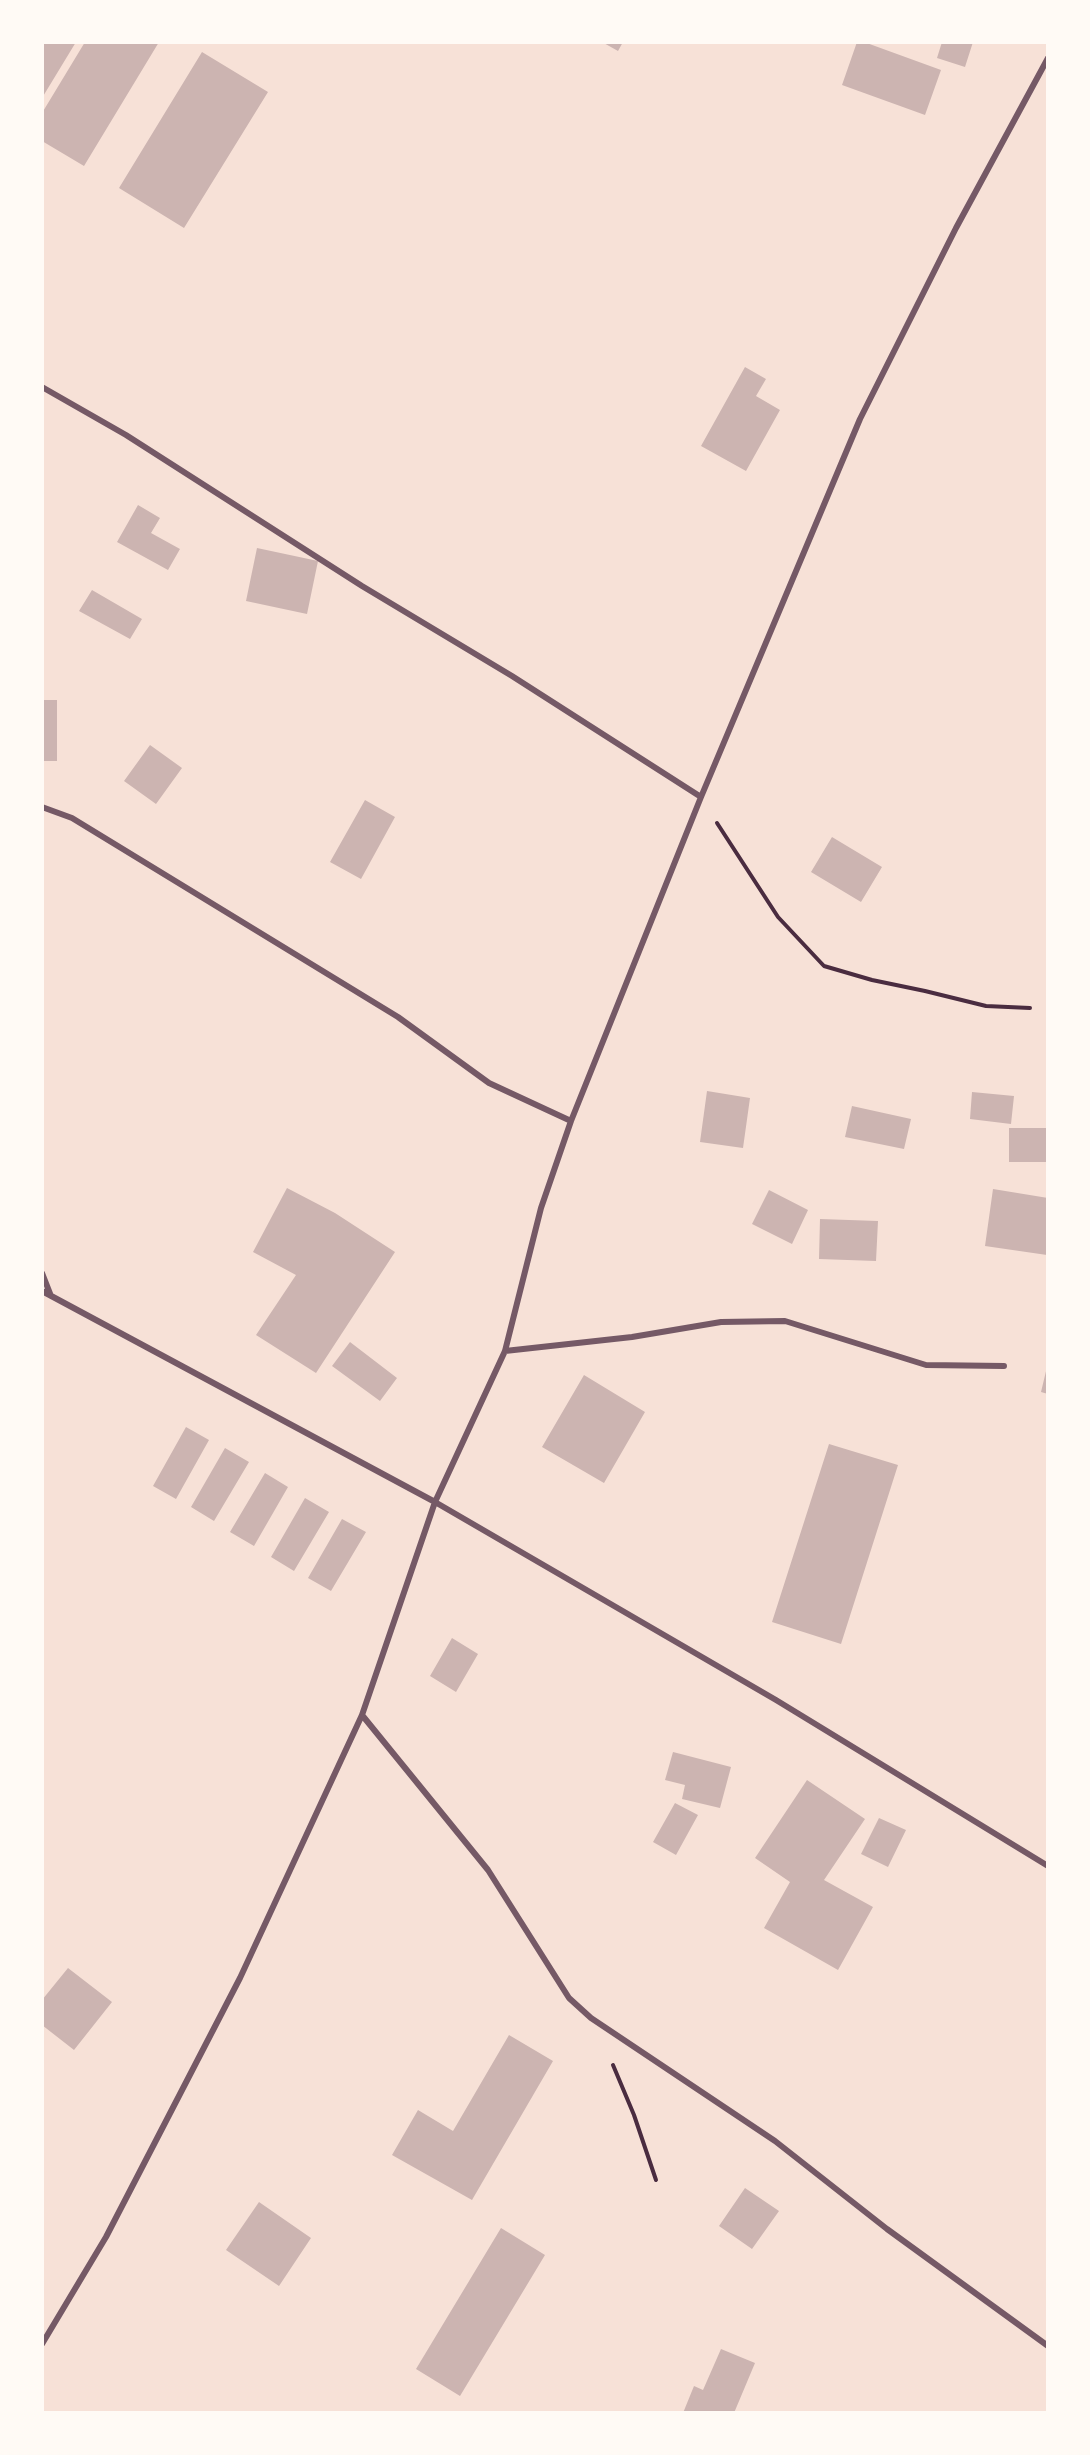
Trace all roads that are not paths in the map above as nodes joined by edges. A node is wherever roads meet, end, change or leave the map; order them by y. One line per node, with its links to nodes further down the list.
1 (1048, 58): 3 (street)
2 (42, 387): 3 (street)
3 (701, 797): 5 (street)
4 (42, 807): 5 (street)
5 (571, 1121): 9 (street)
6 (42, 1273): 8 (street)
7 (42, 1291): 8 (street)
8 (51, 1297): 11 (street)
9 (505, 1351): 10 (street); 11 (street)
10 (1004, 1366)
11 (435, 1502): 12 (street); 13 (street)
12 (362, 1715): 14 (street); 15 (street)
13 (1048, 1866)
14 (42, 2344)
15 (1048, 2346)

